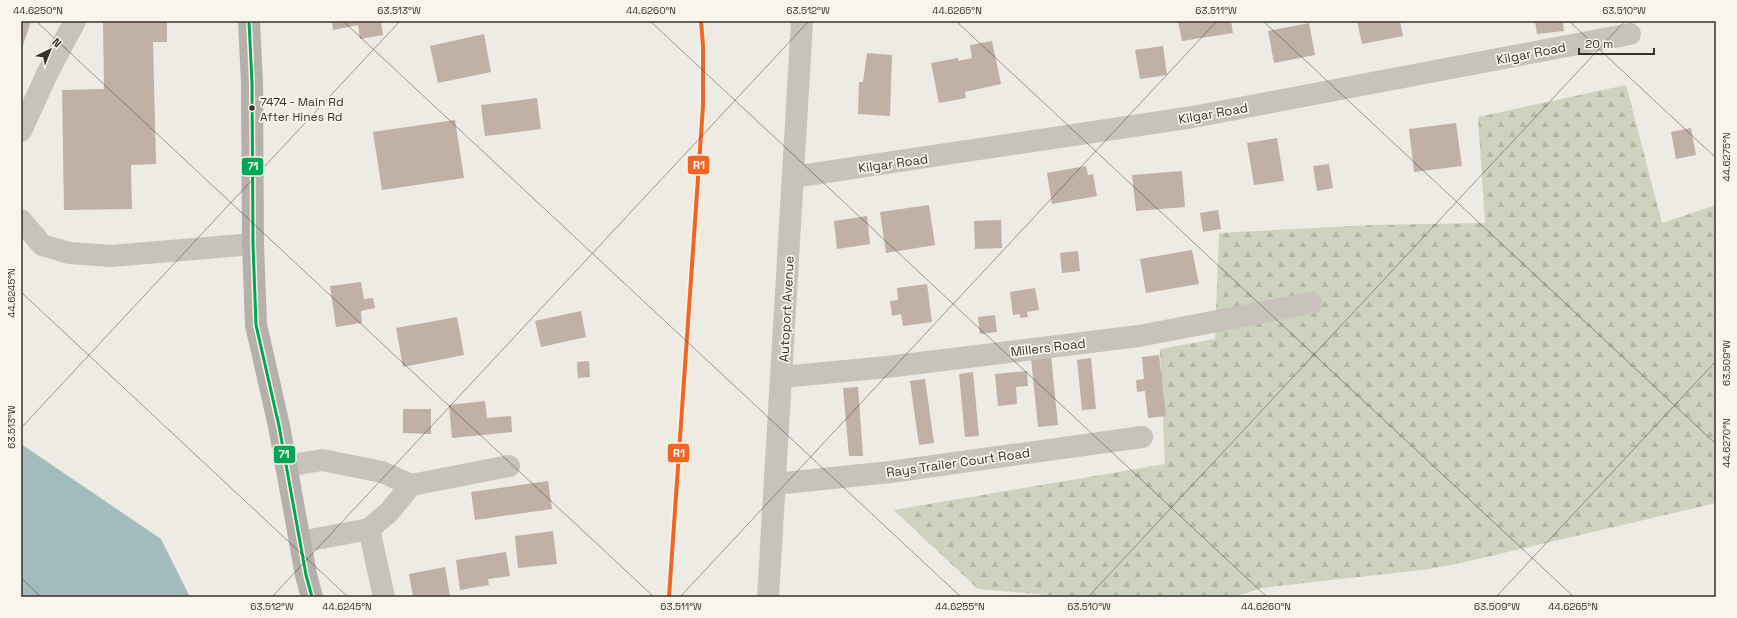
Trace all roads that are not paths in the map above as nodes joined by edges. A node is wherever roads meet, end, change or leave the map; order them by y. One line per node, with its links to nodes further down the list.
1 (75, 21): 5 (street)
2 (249, 21): 8 (main road)
3 (802, 21): 6 (street, Autoport Avenue)
4 (1630, 34): 6 (street, Kilgar Road)
5 (21, 131)
6 (793, 178): 10 (street, Autoport Avenue)
7 (21, 220): 8 (street)
8 (253, 244): 12 (main road)
9 (1312, 303): 10 (street, Millers Road)
10 (782, 377): 14 (street, Autoport Avenue)
11 (1142, 437): 14 (street, Rays Trailer Court Road)
12 (286, 466): 15 (street); 17 (main road)
13 (508, 466): 15 (street)
14 (775, 484): 20 (street, Autoport Avenue)
15 (411, 485): 16 (street)
16 (369, 529): 17 (street); 19 (street)
17 (300, 542): 18 (main road)
18 (312, 597)
19 (384, 597)
20 (768, 597)

